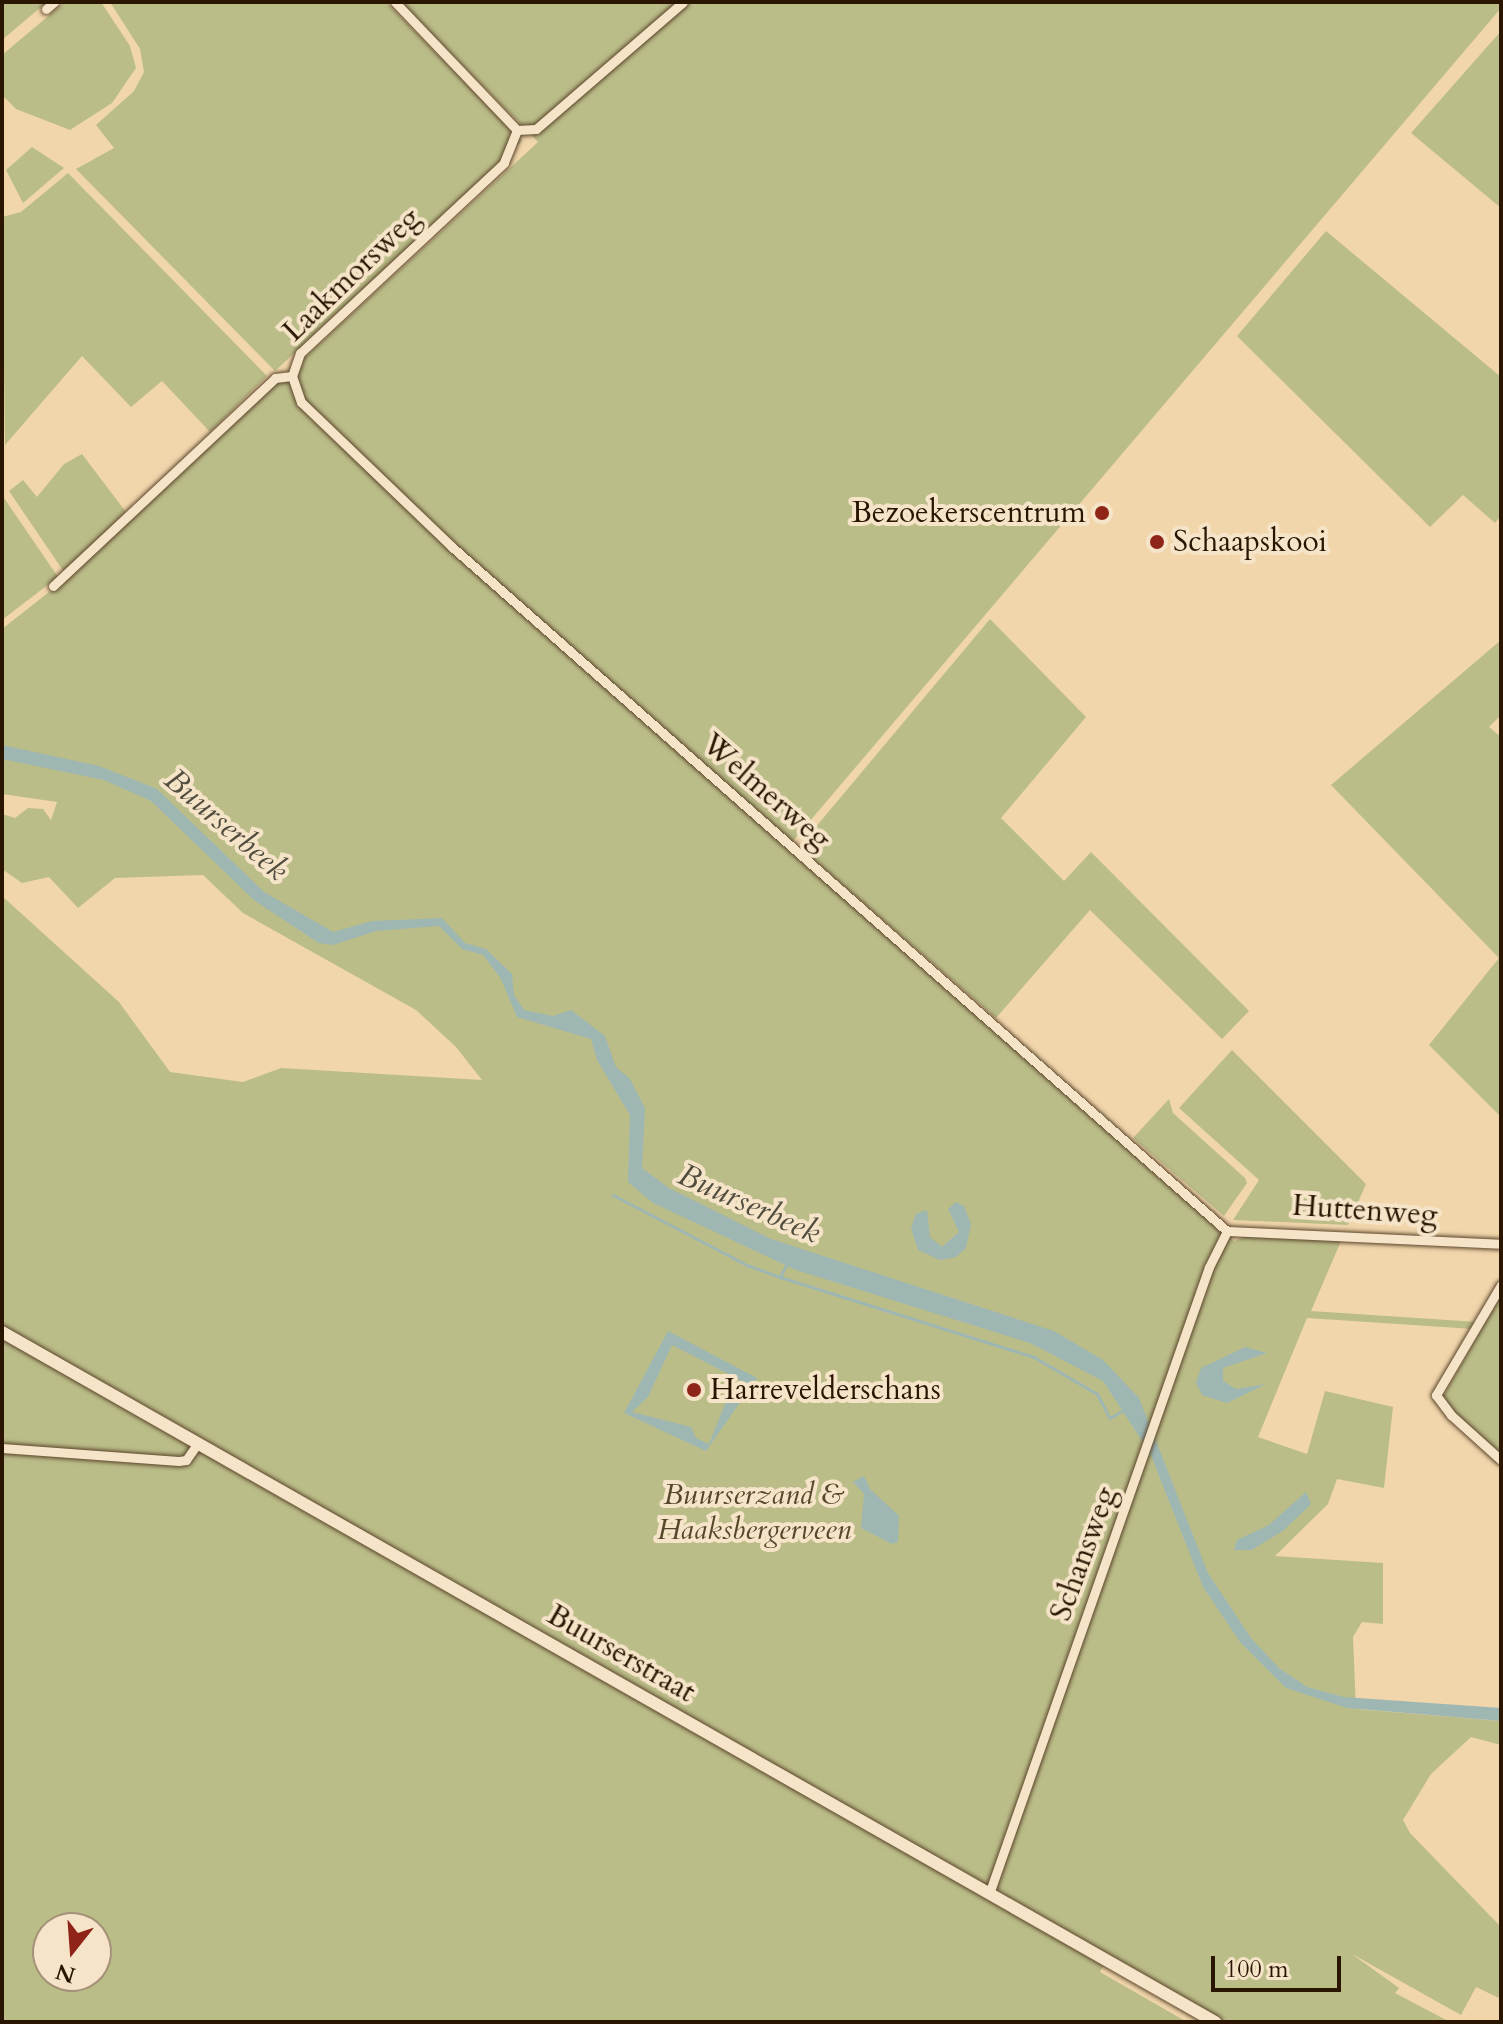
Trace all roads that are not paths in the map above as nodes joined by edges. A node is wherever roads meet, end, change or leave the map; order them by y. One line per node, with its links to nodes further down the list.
1 (395, 2): 3 (street)
2 (683, 2): 3 (street)
3 (517, 130): 4 (street, Laakmorsweg)
4 (292, 376): 5 (street, Laakmorsweg); 6 (street, Welmerweg)
5 (53, 586)
6 (1227, 1231): 7 (street, Huttenweg); 13 (street, Schansweg)
7 (1501, 1244)
8 (1501, 1285): 12 (street)
9 (2, 1332): 10 (main road, Buurserstraat)
10 (198, 1443): 11 (street); 13 (main road, Buurserstraat)
11 (2, 1448)
12 (1501, 1460)
13 (989, 1894): 14 (main road, Buurserstraat)
14 (1215, 2022)

